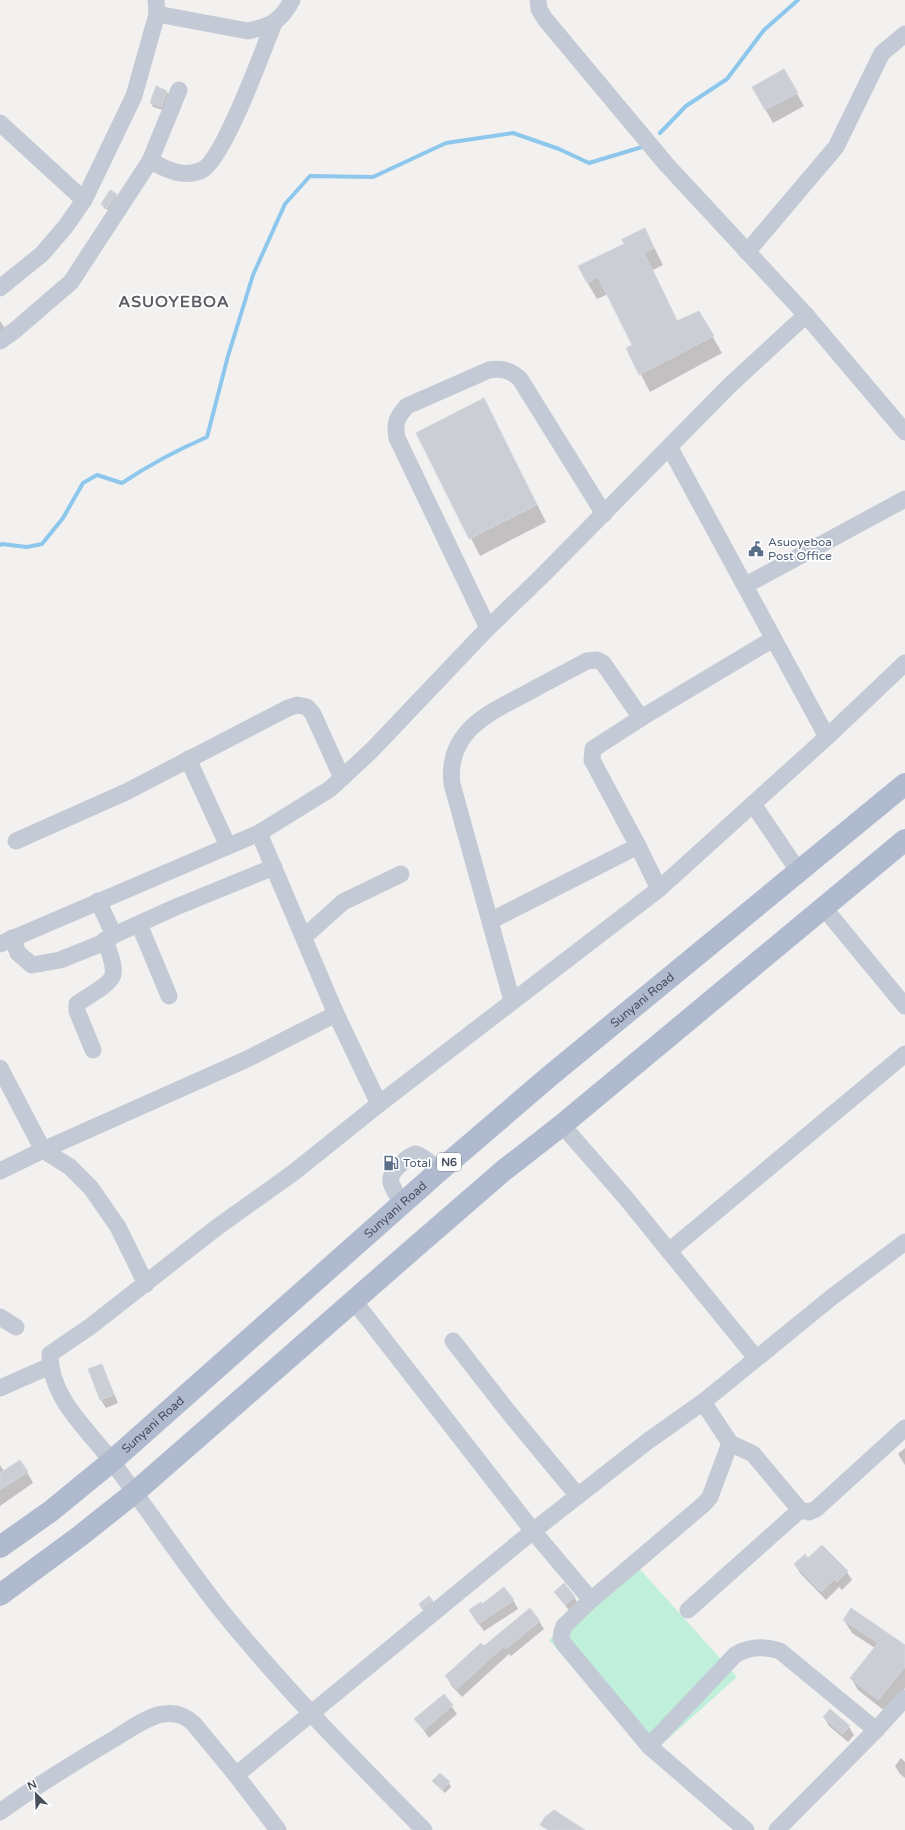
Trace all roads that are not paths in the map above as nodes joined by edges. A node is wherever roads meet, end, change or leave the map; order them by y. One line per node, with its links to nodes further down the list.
1 (292, 0): 4 (street)
2 (538, 0): 10 (street)
3 (156, 7): 4 (street); 9 (street)
4 (274, 23): 8 (street)
5 (905, 34): 10 (street)
6 (178, 90): 8 (street)
7 (0, 123): 9 (street)
8 (150, 161): 13 (street)
9 (84, 200): 11 (street)
10 (747, 252): 12 (street)
11 (0, 288)
12 (806, 315): 14 (street); 15 (street)
13 (0, 341)
14 (905, 432)
15 (670, 448): 17 (street); 18 (street)
16 (905, 499): 18 (street)
17 (604, 514): 19 (street); 19 (street)
18 (746, 585): 20 (street)
19 (488, 628): 25 (street)
20 (773, 639): 22 (street); 23 (street)
21 (905, 663): 23 (street)
22 (641, 718): 32 (street); 39 (street)
23 (827, 737): 27 (street)
24 (188, 759): 25 (street); 30 (street); 31 (street)
25 (342, 778): 28 (street)
26 (905, 784): 34 (main road, Sunyani Road / N6)
27 (753, 804): 34 (street); 36 (street)
28 (259, 832): 31 (street); 33 (street)
29 (905, 840): 38 (main road)
30 (16, 841)
31 (228, 846): 37 (street)
32 (638, 846): 36 (street); 39 (street)
33 (274, 867): 40 (street); 41 (street)
34 (799, 872): 55 (main road, Sunyani Road / N6)
35 (401, 874): 41 (street)
36 (659, 889): 45 (street)
37 (98, 901): 42 (street); 43 (street)
38 (824, 908): 46 (street); 52 (main road)
39 (490, 921): 45 (street)
40 (139, 924): 42 (street); 44 (street)
41 (304, 937): 47 (street)
42 (109, 938): 43 (street); 48 (street)
43 (6, 941)
44 (169, 996)
45 (512, 1001): 51 (street)
46 (905, 1006)
47 (336, 1014): 51 (street); 53 (street)
48 (93, 1050)
49 (905, 1054): 58 (street)
50 (0, 1068): 53 (street)
51 (379, 1104): 59 (street)
52 (562, 1125): 58 (street); 60 (main road)
53 (43, 1150): 54 (street); 59 (street)
54 (0, 1171)
55 (439, 1171): 56 (main road, Sunyani Road / N6); 56 (street)
56 (402, 1204): 70 (main road, Sunyani Road / N6)
57 (905, 1242): 64 (street)
58 (669, 1251): 64 (street)
59 (146, 1284): 65 (street)
60 (354, 1300): 71 (main road); 74 (street)
61 (0, 1317): 62 (street)
62 (16, 1327)
63 (453, 1341): 72 (street)
64 (756, 1358): 67 (street)
65 (50, 1366): 66 (street); 70 (street)
66 (0, 1388)
67 (703, 1402): 69 (street); 72 (street)
68 (905, 1428): 73 (street)
69 (730, 1443): 73 (street); 77 (street)
70 (112, 1461): 71 (street); 75 (main road, Sunyani Road / N6)
71 (134, 1493): 76 (main road); 80 (street)
72 (578, 1496): 74 (street)
73 (800, 1510): 78 (street)
74 (533, 1531): 77 (street); 80 (street)
75 (0, 1547)
76 (0, 1595)
77 (591, 1600): 82 (street)
78 (688, 1610)
79 (905, 1698): 81 (street)
80 (312, 1714): 83 (street); 86 (street)
81 (876, 1730): 82 (street); 88 (street)
82 (648, 1746): 87 (street)
83 (236, 1775): 84 (street); 85 (street)
84 (0, 1812)
85 (278, 1830)
86 (424, 1830)
87 (746, 1830)
88 (777, 1830)

